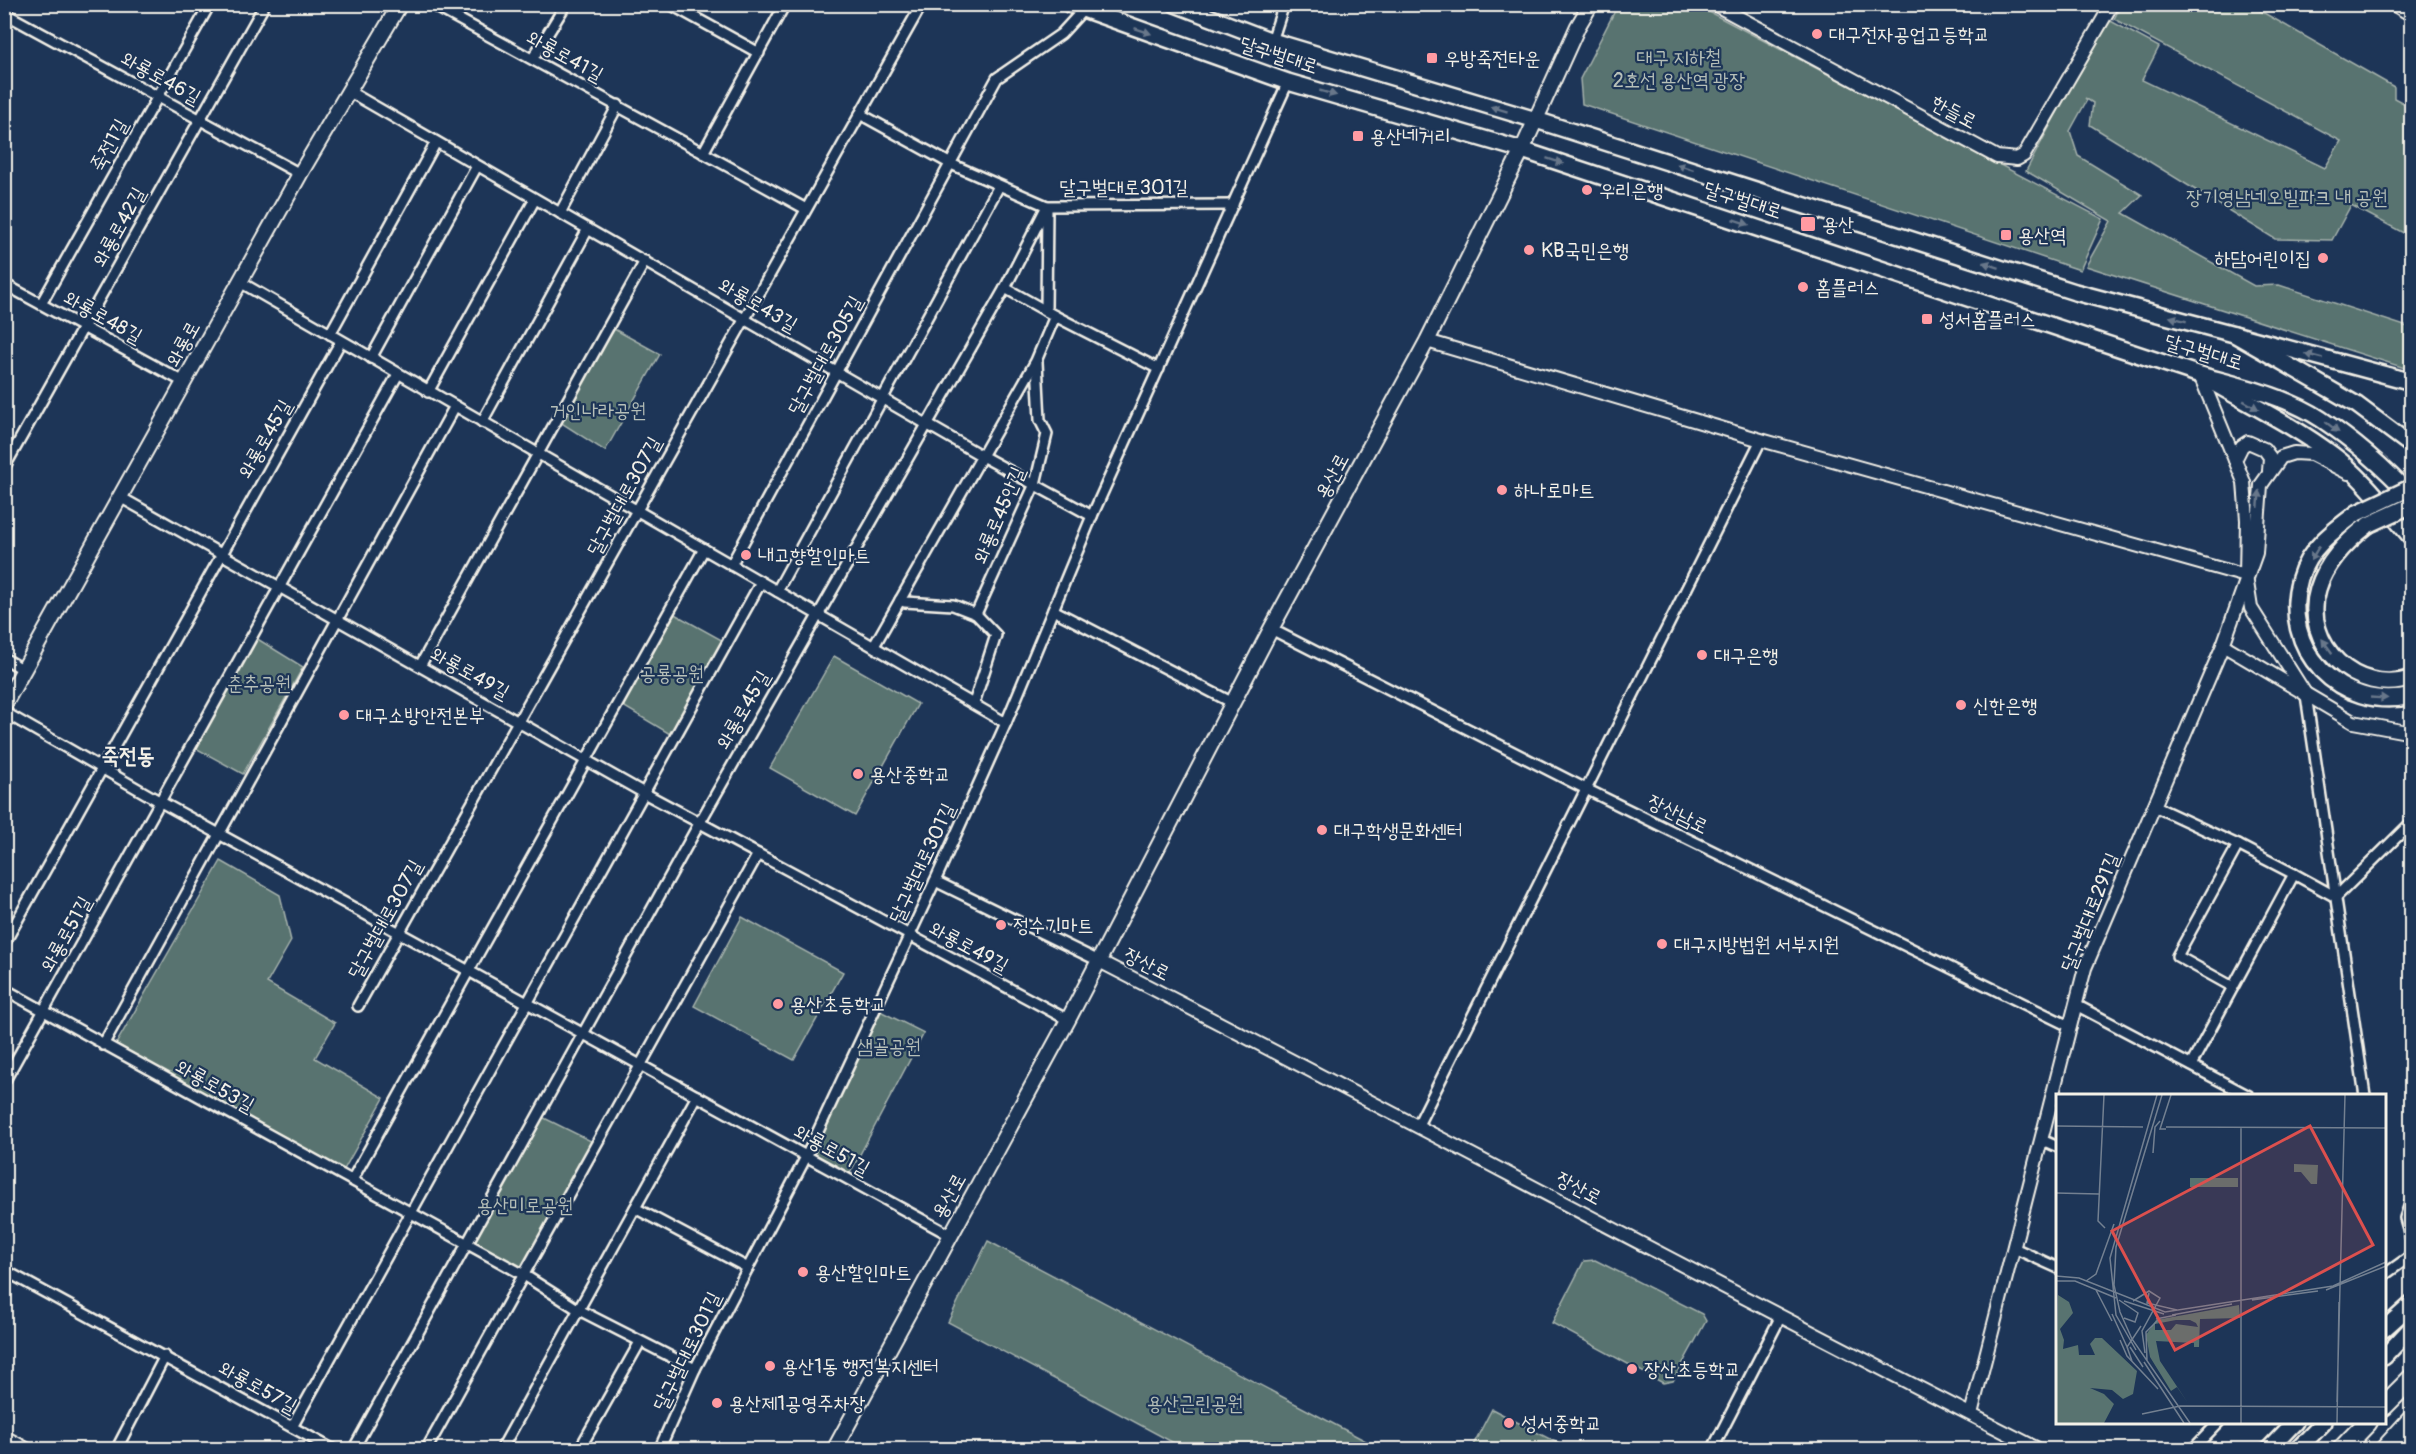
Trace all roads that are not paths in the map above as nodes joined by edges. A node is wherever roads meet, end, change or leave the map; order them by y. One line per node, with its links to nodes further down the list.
1 (210, 4): 23 (street, 죽전1길)
2 (265, 4): 26 (street, 와룡로42길)
3 (400, 4): 22 (main road, 와룡로)
4 (431, 4): 20 (street, 와룡로41길)
5 (566, 4): 20 (street)
6 (670, 4): 19 (street)
7 (785, 4): 19 (street)
8 (922, 4): 25 (street, 달구벌대로307길)
9 (1175, 4): 18 (main road, 달구벌대로)
10 (1284, 4): 18 (street, 달구벌대로)
11 (1591, 4): 27 (main road, 용산로)
12 (1714, 4): 13 (street, 한들로)
13 (2112, 4)
14 (2393, 4): 17 (street)
15 (1076, 7): 21 (main road, 달구벌대로, one-way to 21); 31 (street, 달구벌대로305길)
16 (4, 13): 23 (street, 와룡로46길)
17 (2412, 15)
18 (1272, 41): 27 (main road, 달구벌대로, one-way to 18)
19 (759, 53): 30 (street)
20 (533, 58): 24 (street, 와룡로41길)
21 (1288, 82): 29 (main road, 달구벌대로, one-way to 29); 36 (street, 달구벌대로301길)
22 (350, 92): 28 (street, 와룡로43길); 33 (main road, 와룡로)
23 (157, 97): 26 (street, 와룡로46길); 45 (street, 죽전1길)
24 (618, 105): 30 (street, 와룡로41길); 39 (street, 와룡로41길)
25 (860, 114): 31 (street); 38 (street, 달구벌대로307길)
26 (200, 120): 33 (street, 와룡로46길); 49 (street, 와룡로42길)
27 (1536, 120): 29 (main road, 용산로); 51 (main road, 달구벌대로, one-way to 27)
28 (436, 142): 32 (street, 와룡로43길); 50 (street)
29 (1522, 150): 53 (main road, 용산로); 59 (main road, 달구벌대로, one-way to 59)
30 (703, 153): 38 (street, 와룡로41길)
31 (951, 164): 34 (street, 달구벌대로301길); 57 (street, 달구벌대로305길)
32 (477, 166): 35 (street, 와룡로43길); 54 (street)
33 (300, 174): 42 (main road, 와룡로)
34 (999, 186): 37 (street, 달구벌대로301길); 63 (street)
35 (535, 199): 39 (street, 와룡로43길); 62 (street)
36 (1233, 205): 37 (street, 달구벌대로301길); 56 (street, 달구벌대로301길)
37 (1047, 206): 44 (street); 46 (street)
38 (806, 209): 48 (street, 달구벌대로307길)
39 (560, 213): 40 (street, 와룡로43길)
40 (588, 229): 41 (street, 와룡로43길); 65 (street)
41 (645, 261): 48 (street, 와룡로43길); 69 (street)
42 (240, 282): 50 (street); 60 (main road, 와룡로)
43 (4, 284): 45 (street, 와룡로48길)
44 (1005, 288): 46 (street); 66 (street)
45 (40, 304): 49 (street, 와룡로48길)
46 (1046, 311): 47 (street)
47 (1056, 316): 55 (street); 56 (street)
48 (744, 318): 57 (street, 와룡로43길); 80 (street, 달구벌대로307길)
49 (84, 327): 60 (street, 와룡로48길); 72 (street, 와룡로42길)
50 (330, 334): 52 (street)
51 (2234, 334): 61 (main road, one-way to 51); 68 (main road, 달구벌대로)
52 (341, 341): 54 (street); 84 (street, 와룡로45길)
53 (1427, 341): 67 (street); 95 (main road, 용산로)
54 (371, 358): 58 (street)
55 (1037, 358): 70 (street); 74 (street, 와룡로45안길)
56 (1159, 369): 81 (street, 달구벌대로301길)
57 (836, 371): 63 (street, 와룡로43길); 85 (street, 달구벌대로305길)
58 (398, 374): 62 (street); 88 (street)
59 (2200, 375): 71 (street); 75 (main road, one-way to 75); 78 (main road, 달구벌대로, one-way to 78)
60 (184, 382): 77 (main road, 와룡로)
61 (2411, 382)
62 (428, 392): 64 (street)
63 (884, 398): 66 (street, 와룡로43길); 89 (street)
64 (455, 406): 65 (street); 94 (street)
65 (482, 422): 69 (street)
66 (928, 424): 70 (street, 와룡로43길); 93 (street)
67 (1761, 440): 86 (street); 113 (street)
68 (2412, 446)
69 (536, 453): 80 (street); 99 (street)
70 (982, 456): 74 (street, 와룡로43길); 90 (street)
71 (2235, 460): 73 (street); 86 (street)
72 (4, 468)
73 (2269, 471): 75 (street); 86 (street, 달구벌대로291길, one-way to 73)
74 (1035, 484): 81 (street, 와룡로43길); 92 (street, 와룡로45안길)
75 (2365, 484): 82 (main road)
76 (2412, 487): 103 (main road, one-way to 103, bridge)
77 (120, 497): 84 (street, 와룡로49길); 100 (main road, 와룡로)
78 (2412, 497)
79 (2412, 505): 101 (main road, one-way to 79, bridge)
80 (637, 510): 83 (street); 108 (street, 달구벌대로307길)
81 (1092, 516): 91 (street, 달구벌대로301길)
82 (2412, 538)
83 (704, 549): 85 (street); 111 (street)
84 (220, 554): 88 (street, 와룡로49길); 112 (street)
85 (731, 565): 87 (street)
86 (2246, 576): 96 (street, 달구벌대로291길); 102 (street)
87 (761, 582): 89 (street); 114 (street)
88 (278, 586): 94 (street, 와룡로49길); 115 (street)
89 (777, 591): 93 (street)
90 (900, 600): 92 (street); 97 (street)
91 (1053, 609): 104 (street); 109 (street, 달구벌대로301길)
92 (976, 614): 105 (street)
93 (818, 615): 97 (street); 117 (street, 와룡로45길)
94 (337, 619): 99 (street, 와룡로49길); 119 (street)
95 (1271, 629): 104 (main road, 용산로); 113 (street, 장산남로)
96 (2223, 645): 102 (street); 116 (street, 달구벌대로291길)
97 (874, 646): 105 (street)
98 (4, 658): 100 (street)
99 (420, 666): 108 (street, 와룡로49길)
100 (24, 670): 106 (main road, 와룡로)
101 (2412, 678)
102 (2306, 695): 110 (street); 124 (street)
103 (2412, 696)
104 (1233, 703): 128 (main road, 용산로)
105 (974, 704): 109 (street)
106 (4, 705)
107 (4, 712): 112 (street, 와룡로51길)
108 (517, 720): 111 (street, 와룡로49길); 125 (street, 달구벌대로307길)
109 (1006, 723): 123 (street, 달구벌대로301길)
110 (2412, 733)
111 (586, 759): 114 (street, 와룡로49길); 129 (street)
112 (102, 766): 115 (street, 와룡로51길); 127 (street)
113 (1586, 789): 137 (street, 장산남로); 146 (street)
114 (644, 793): 117 (street, 와룡로49길); 132 (street)
115 (159, 801): 119 (street, 와룡로51길); 135 (street, 와룡로51길)
116 (2154, 806): 120 (street); 133 (street, 달구벌대로291길)
117 (699, 822): 121 (street, 와룡로49길); 138 (street)
118 (2412, 822): 124 (street)
119 (218, 834): 125 (street, 와룡로51길); 139 (street)
120 (2238, 845): 122 (street); 130 (street)
121 (758, 854): 126 (street, 와룡로49길); 140 (street)
122 (2294, 874): 124 (street); 130 (street)
123 (935, 881): 126 (street, 달구벌대로301길); 128 (street)
124 (2336, 897): 144 (street)
125 (398, 933): 129 (street, 와룡로51길); 134 (street, 달구벌대로307길)
126 (909, 935): 136 (street, 와룡로49길); 149 (street, 달구벌대로301길)
127 (4, 944)
128 (1099, 961): 136 (main road, 용산로); 146 (street, 장산로)
129 (468, 970): 132 (street, 와룡로51길); 150 (street)
130 (2234, 987): 141 (street)
131 (4, 989): 135 (street, 와룡로53길)
132 (526, 1002): 138 (street, 와룡로51길); 153 (street)
133 (2076, 1005): 137 (street, 달구벌대로291길); 141 (street)
134 (358, 1006)
135 (45, 1011): 139 (street, 와룡로53길); 142 (street, 와룡로51길)
136 (1068, 1020): 154 (main road, 용산로)
137 (2071, 1027): 147 (street, 달구벌대로291길)
138 (582, 1033): 140 (street, 와룡로51길); 155 (street)
139 (103, 1045): 150 (street, 와룡로53길)
140 (639, 1065): 145 (street, 와룡로51길); 163 (street)
141 (2192, 1065): 143 (street)
142 (4, 1082)
143 (2248, 1094)
144 (2365, 1094)
145 (697, 1096): 149 (street, 와룡로51길); 152 (street)
146 (1418, 1125): 166 (street, 장산로)
147 (2042, 1140): 148 (street); 157 (street, 달구벌대로291길)
148 (2056, 1146)
149 (806, 1157): 154 (street, 와룡로51길); 160 (street, 달구벌대로301길)
150 (352, 1180): 153 (street, 와룡로53길)
151 (2412, 1198): 156 (street)
152 (635, 1208): 160 (street); 165 (street)
153 (410, 1212): 155 (street, 와룡로53길); 181 (street)
154 (951, 1235): 192 (main road, 용산로)
155 (467, 1243): 163 (street, 와룡로53길); 187 (street)
156 (2412, 1243)
157 (2014, 1248): 159 (street); 175 (street, 달구벌대로291길)
158 (2412, 1255): 162 (street)
159 (2056, 1267)
160 (748, 1268): 172 (street, 달구벌대로301길)
161 (4, 1270): 170 (street, 와룡로57길)
162 (2386, 1274)
163 (524, 1275): 165 (street, 와룡로53길); 188 (street)
164 (2412, 1304): 168 (main road)
165 (579, 1310): 169 (street, 와룡로53길); 189 (street)
166 (1780, 1318): 175 (street, 장산로); 193 (street)
167 (2412, 1327): 171 (main road)
168 (2386, 1328)
169 (640, 1342): 172 (street, 와룡로53길); 190 (street)
170 (165, 1356): 181 (street, 와룡로57길); 185 (street)
171 (2386, 1356)
172 (695, 1369): 191 (street, 달구벌대로301길)
173 (2412, 1378): 174 (highway)
174 (2386, 1405)
175 (1971, 1414): 194 (street, 장산로)
176 (2412, 1419): 199 (highway)
177 (2217, 1424): 195 (street)
178 (2293, 1424): 196 (main road)
179 (2322, 1424): 197 (main road)
180 (2366, 1424): 198 (highway)
181 (292, 1427): 186 (street, 와룡로57길)
182 (4, 1438): 184 (main road)
183 (2412, 1444): 200 (main road)
184 (26, 1449)
185 (116, 1449)
186 (334, 1449)
187 (353, 1449)
188 (426, 1449)
189 (501, 1449)
190 (579, 1449)
191 (659, 1449)
192 (834, 1449)
193 (1712, 1449)
194 (2040, 1449)
195 (2192, 1449)
196 (2268, 1449)
197 (2297, 1449)
198 (2341, 1449)
199 (2384, 1449)
200 (2407, 1449)

